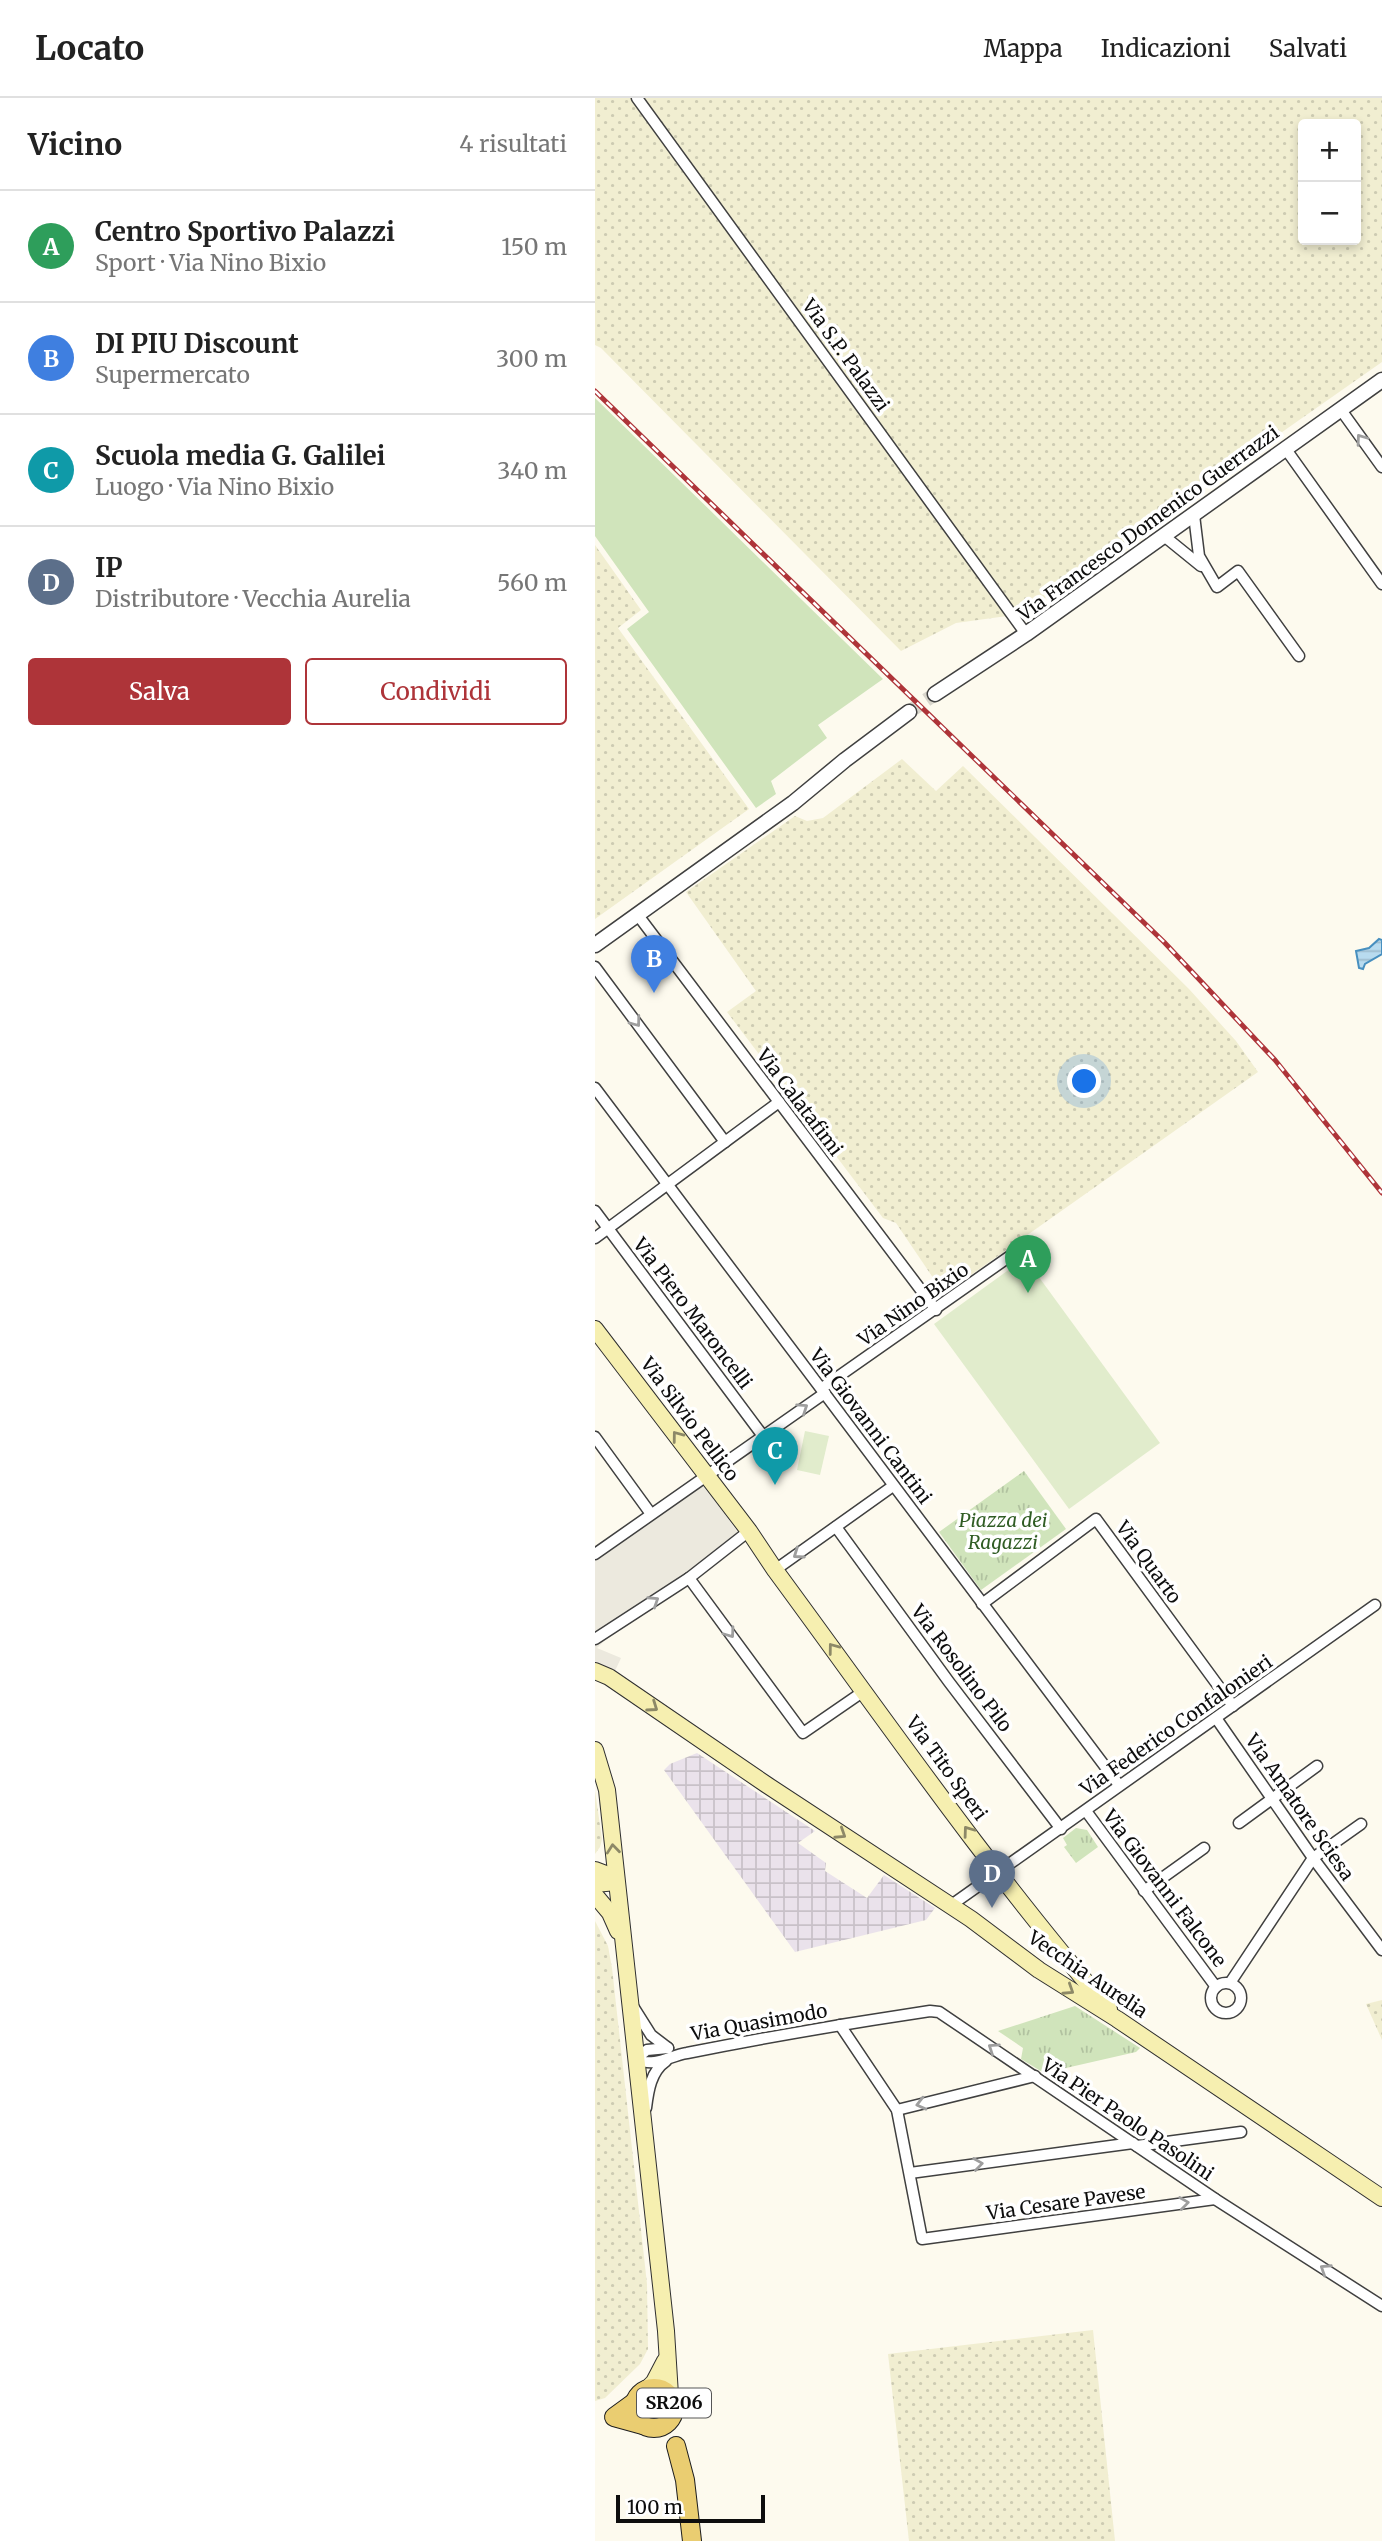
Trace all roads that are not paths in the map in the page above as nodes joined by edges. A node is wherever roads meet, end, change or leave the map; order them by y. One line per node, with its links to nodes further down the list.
1 (637, 98): 10 (street, Via S.P. Palazzi)
2 (1382, 380): 3 (street, Via Francesco Domenico Guerrazzi)
3 (1341, 410): 4 (street, Via Francesco Domenico Guerrazzi); 5 (street, one-way to 3)
4 (1285, 448): 6 (street, Via Francesco Domenico Guerrazzi); 9 (street)
5 (1382, 467)
6 (1193, 515): 7 (street, Via Francesco Domenico Guerrazzi); 8 (street)
7 (1164, 536): 8 (street); 10 (street, Via Francesco Domenico Guerrazzi)
8 (1204, 567): 11 (street)
9 (1382, 584)
10 (1026, 634): 12 (street, Via Francesco Domenico Guerrazzi)
11 (1299, 656)
12 (935, 694)
13 (909, 712): 14 (street)
14 (637, 914): 15 (street); 18 (street, Via Calatafimi)
15 (595, 945)
16 (595, 967): 19 (street, one-way to 19)
17 (595, 1088): 20 (street, Via Giovanni Cantini)
18 (779, 1102): 19 (street); 25 (street, Via Calatafimi)
19 (725, 1142): 20 (street)
20 (667, 1184): 22 (street); 27 (street, Via Giovanni Cantini)
21 (595, 1211): 22 (street, Via Piero Maroncelli)
22 (608, 1228): 23 (street); 28 (street, Via Piero Maroncelli)
23 (595, 1238)
24 (1023, 1247): 25 (street, Via Nino Bixio)
25 (936, 1310): 27 (street, Via Nino Bixio)
26 (595, 1329): 30 (main road, Via Silvio Pellico, one-way to 26)
27 (823, 1391): 28 (street, Via Nino Bixio, one-way to 27); 31 (street, Via Giovanni Cantini)
28 (763, 1436): 30 (street, Via Nino Bixio)
29 (595, 1437): 32 (street)
30 (706, 1475): 32 (street, Via Nino Bixio); 34 (main road, Via Silvio Pellico)
31 (893, 1486): 33 (street); 38 (street, Via Giovanni Cantini)
32 (651, 1514): 35 (street, Via Nino Bixio)
33 (836, 1527): 36 (street, one-way to 36); 52 (street, Via Rosolino Pilo)
34 (749, 1531): 36 (main road, Via Silvio Pellico); 37 (street)
35 (595, 1554)
36 (775, 1570): 42 (main road, Via Tito Speri, one-way to 36)
37 (689, 1578): 40 (street, one-way to 37); 42 (street, one-way to 42)
38 (982, 1604): 43 (street, Via Quarto); 47 (street, Via Giovanni Cantini)
39 (1375, 1605): 43 (street, Via Federico Confalonieri)
40 (596, 1637)
41 (595, 1671): 61 (main road, Vecchia Aurelia, one-way to 61)
42 (865, 1691): 56 (main road, Via Tito Speri, one-way to 42)
43 (1233, 1706): 44 (street, Via Federico Confalonieri)
44 (1216, 1718): 47 (street, Via Federico Confalonieri); 48 (street, Via Amatore Sciesa)
45 (595, 1750): 57 (main road, one-way to 45)
46 (1317, 1766): 48 (street)
47 (1119, 1785): 49 (street, Via Federico Confalonieri)
48 (1271, 1799): 50 (street); 54 (street, Via Amatore Sciesa)
49 (1086, 1811): 52 (street, Via Federico Confalonieri); 59 (street, Via Giovanni Falcone)
50 (1239, 1823)
51 (1361, 1824): 54 (street)
52 (1061, 1829): 56 (street, Via Federico Confalonieri)
53 (1204, 1848): 59 (street)
54 (1313, 1858): 64 (street, Via Amatore Sciesa); 66 (street)
55 (595, 1870): 57 (main road)
56 (998, 1873): 61 (street, Via Federico Confalonieri); 63 (main road, Via Tito Speri)
57 (616, 1880): 58 (main road); 62 (main road)
58 (595, 1884)
59 (1144, 1891): 67 (street, Via Giovanni Falcone)
60 (595, 1895): 62 (main road)
61 (950, 1906): 65 (main road, Vecchia Aurelia)
62 (623, 1943): 68 (main road)
63 (1058, 1949): 65 (main road); 69 (main road, Via Tito Speri)
64 (1382, 1950)
65 (1039, 1970): 69 (main road, Vecchia Aurelia, one-way to 69)
66 (1230, 1983): 67 (street); 67 (street)
67 (1216, 1987)
68 (629, 1998): 71 (street, Via Quasimodo); 72 (main road)
69 (1117, 2019): 79 (main road, Vecchia Aurelia)
70 (840, 2025): 71 (street, Via Quasimodo); 73 (street, Via Pier Paolo Pasolini, one-way to 70); 74 (street)
71 (669, 2054): 72 (street, Via Quasimodo); 75 (street, Via Quasimodo)
72 (636, 2059): 75 (main road)
73 (1035, 2076): 74 (street, one-way to 74); 77 (street, Via Pier Paolo Pasolini)
74 (898, 2110): 78 (street)
75 (643, 2121): 82 (main road)
76 (1241, 2132): 77 (street)
77 (1135, 2144): 78 (street, one-way to 77); 80 (street, Via Pier Paolo Pasolini)
78 (910, 2173): 80 (street, Via Cesare Pavese, one-way to 80)
79 (1382, 2198)
80 (1215, 2199): 81 (street, Via Pier Paolo Pasolini, one-way to 80)
81 (1382, 2306)
82 (667, 2352): 83 (main road); 84 (main road)
83 (670, 2395): 84 (main road, SR206); 86 (main road, SR206)
84 (641, 2396): 85 (main road); 88 (main road, SR206)
85 (614, 2417): 87 (main road); 88 (main road)
86 (672, 2417): 88 (main road, SR206); 89 (main road, SR206)
87 (595, 2420)
88 (649, 2427): 89 (main road, SR206)
89 (676, 2446): 90 (main road, SR206)
90 (692, 2541)

